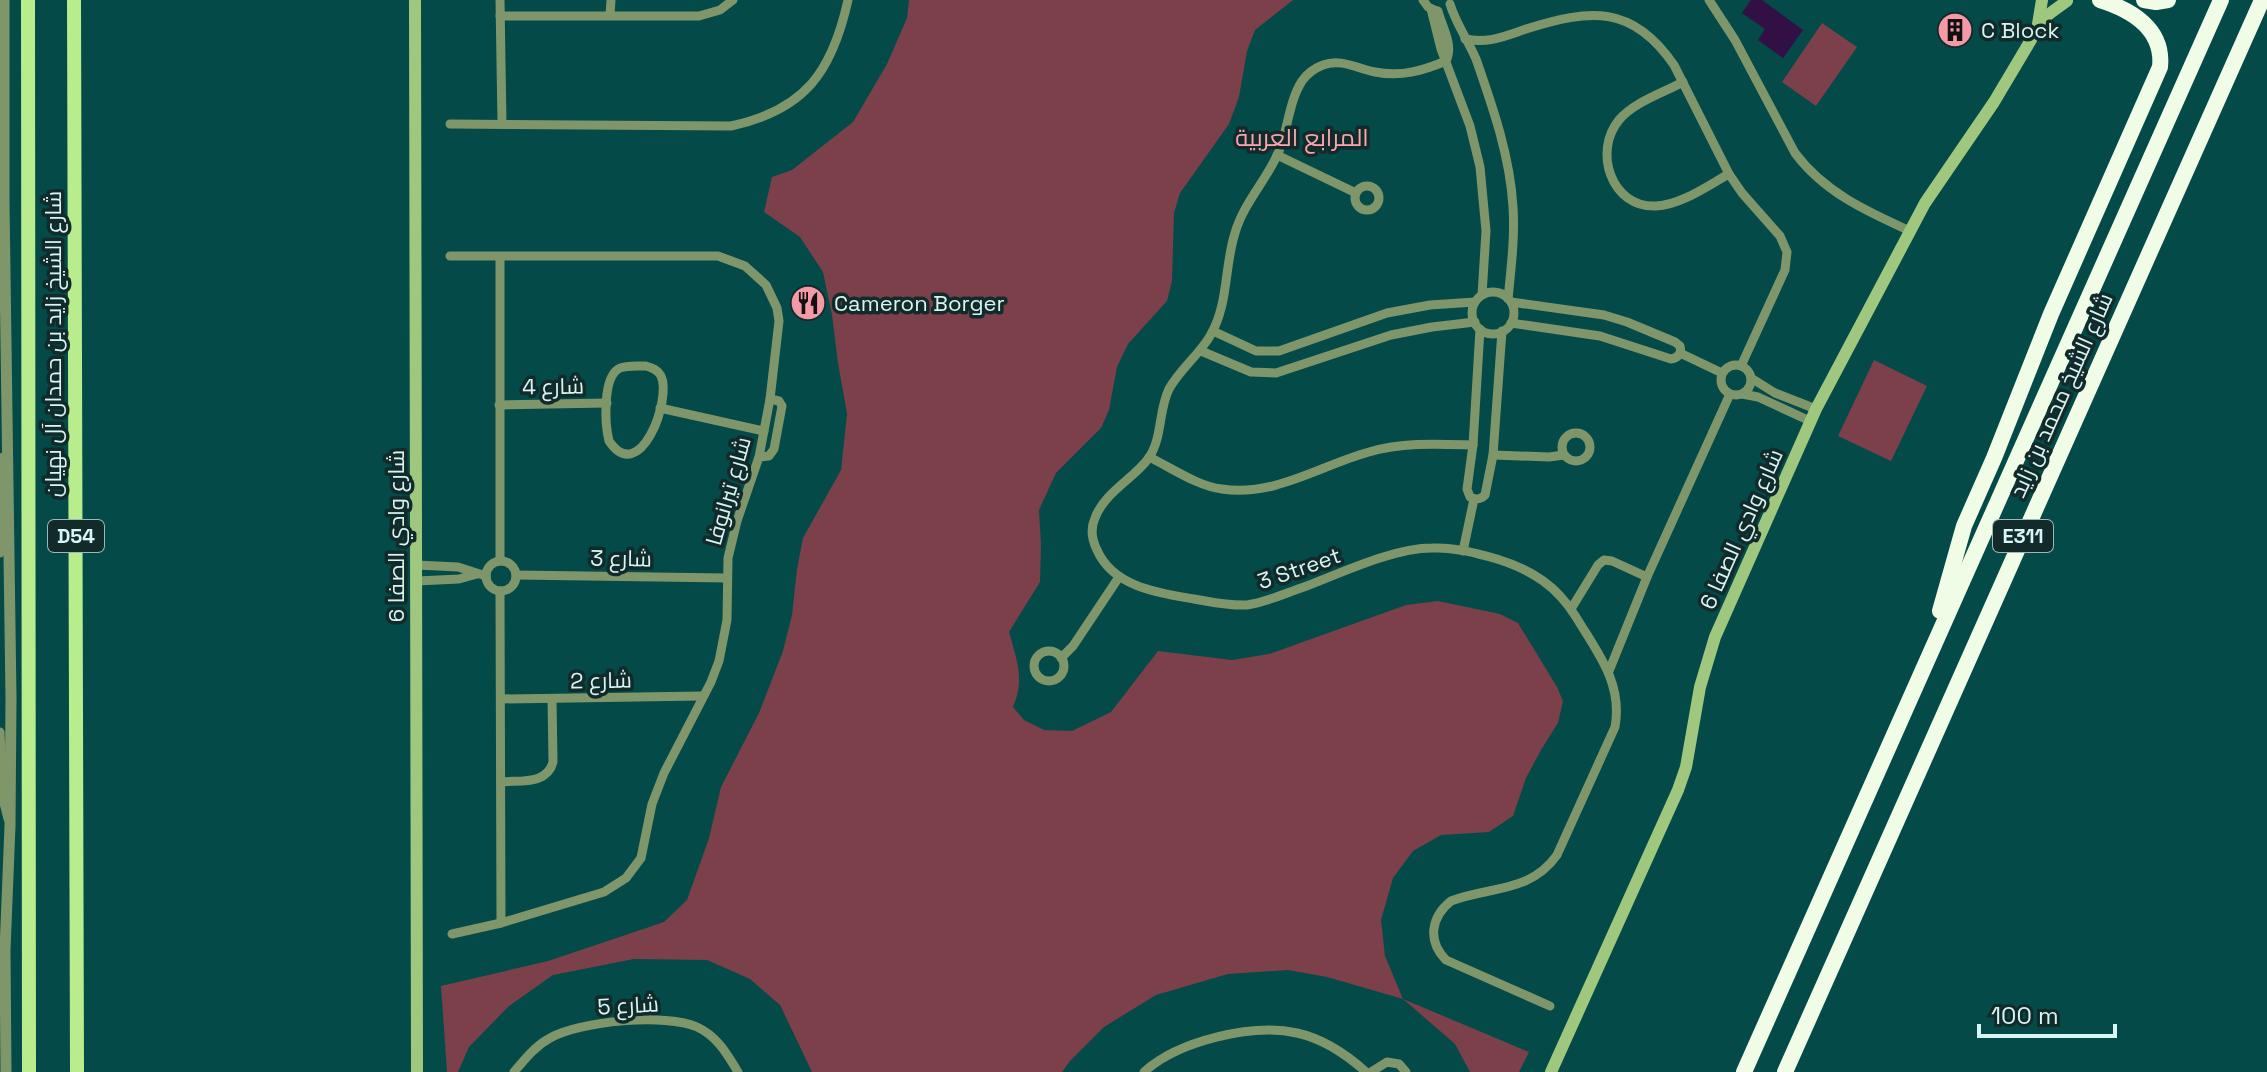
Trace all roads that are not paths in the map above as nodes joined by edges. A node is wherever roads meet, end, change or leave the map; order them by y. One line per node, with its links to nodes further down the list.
1 (4, 0): 58 (street)
2 (28, 0): 93 (main road, شارع الشيخ زايد بن حمدان آل نهيان / D54)
3 (74, 0): 94 (main road, شارع الشيخ زايد بن حمدان آل نهيان / D54)
4 (415, 0): 69 (main road, شارع وادي الصفا 6)
5 (500, 0): 22 (street)
6 (611, 0): 21 (street)
7 (733, 0): 21 (street)
8 (848, 0): 30 (street)
9 (1423, 0): 20 (street)
10 (1709, 0): 34 (street)
11 (2042, 0): 23 (main road, شارع وادي الصفا 6)
12 (2068, 0): 23 (main road, شارع وادي الصفا 6)
13 (2100, 0): 19 (highway)
14 (2144, 0): 15 (highway)
15 (2168, 0)
16 (2221, 0): 80 (highway, شارع الشيخ محمد بن زايد / E311)
17 (2262, 0): 103 (highway, شارع الشيخ محمد بن زايد / E311)
18 (1451, 2): 20 (street); 24 (street)
19 (2124, 6): 80 (highway)
20 (1435, 10): 27 (street)
21 (610, 15): 22 (street)
22 (500, 16): 30 (street)
23 (2035, 33): 34 (main road, شارع وادي الصفا 6)
24 (1465, 39): 25 (street); 26 (street)
25 (1490, 41): 26 (street); 28 (street)
26 (1475, 59): 38 (street)
27 (1446, 61): 31 (street); 37 (street)
28 (1683, 82): 32 (street); 32 (street)
29 (450, 124): 30 (street)
30 (502, 124)
31 (1277, 155): 33 (street); 41 (street)
32 (1729, 174): 45 (street)
33 (1356, 193)
34 (1910, 231): 57 (main road, شارع وادي الصفا 6)
35 (450, 256): 36 (street, شارع تيرانوفا)
36 (500, 257): 51 (street, شارع تيرانوفا); 54 (street)
37 (1479, 298): 38 (street); 40 (street); 41 (street)
38 (1510, 300): 39 (street); 44 (street)
39 (1511, 323): 42 (street); 44 (street)
40 (1477, 326): 42 (street); 43 (street); 60 (street)
41 (1213, 331): 43 (street)
42 (1502, 331): 61 (street)
43 (1201, 351): 64 (street)
44 (1680, 353): 46 (street)
45 (1741, 366): 46 (street); 47 (street)
46 (1722, 373): 48 (street)
47 (1751, 378): 49 (street); 50 (street)
48 (1730, 394): 49 (street); 74 (street)
49 (1742, 394): 50 (street)
50 (1765, 394): 52 (street); 56 (street)
51 (770, 399): 59 (street, شارع تيرانوفا); 63 (street)
52 (1795, 400): 56 (street); 57 (street)
53 (607, 403): 54 (street, شارع 4); 55 (street); 55 (street)
54 (499, 405): 68 (street)
55 (660, 408): 59 (street)
56 (1790, 411): 57 (street)
57 (1813, 415): 101 (main road, شارع وادي الصفا 6)
58 (8, 426): 67 (street); 88 (street)
59 (764, 431): 63 (street, شارع تيرانوفا)
60 (1473, 445): 64 (street); 65 (street)
61 (1493, 455): 62 (street); 65 (street)
62 (1564, 455)
63 (759, 457): 75 (street, شارع تيرانوفا)
64 (1149, 457): 73 (street)
65 (1474, 499): 66 (street)
66 (1463, 551): 73 (street, 3 Street); 79 (street, 3 Street)
67 (0, 553)
68 (500, 561): 71 (street); 72 (street)
69 (416, 565): 70 (street); 77 (main road, شارع وادي الصفا 6)
70 (436, 566): 71 (street); 76 (street)
71 (478, 575): 76 (street); 78 (street)
72 (516, 575): 75 (street, شارع 3); 78 (street)
73 (1119, 577): 81 (street)
74 (1647, 577): 79 (street); 82 (street)
75 (726, 578): 83 (street, شارع تيرانوفا)
76 (436, 580): 77 (street)
77 (417, 581): 95 (main road, شارع وادي الصفا 6)
78 (500, 591): 84 (street)
79 (1571, 609): 82 (street, 3 Street)
80 (1930, 652): 102 (highway, شارع الشيخ محمد بن زايد / E311)
81 (1061, 658)
82 (1609, 671): 91 (street, 3 Street)
83 (702, 696): 85 (street, شارع 2); 89 (street, شارع تيرانوفا)
84 (501, 699): 85 (street, شارع 2); 87 (street)
85 (552, 699): 87 (street)
86 (0, 732): 88 (street)
87 (501, 782): 89 (street)
88 (10, 826): 92 (street)
89 (501, 923): 90 (street, شارع تيرانوفا)
90 (452, 934)
91 (1550, 1006)
92 (6, 1072)
93 (29, 1072)
94 (77, 1072)
95 (417, 1072)
96 (514, 1072): 97 (street, شارع 5)
97 (738, 1072)
98 (1144, 1072): 99 (street)
99 (1369, 1072): 100 (street)
100 (1406, 1072)
101 (1551, 1072)
102 (1744, 1072)
103 (1785, 1072)

